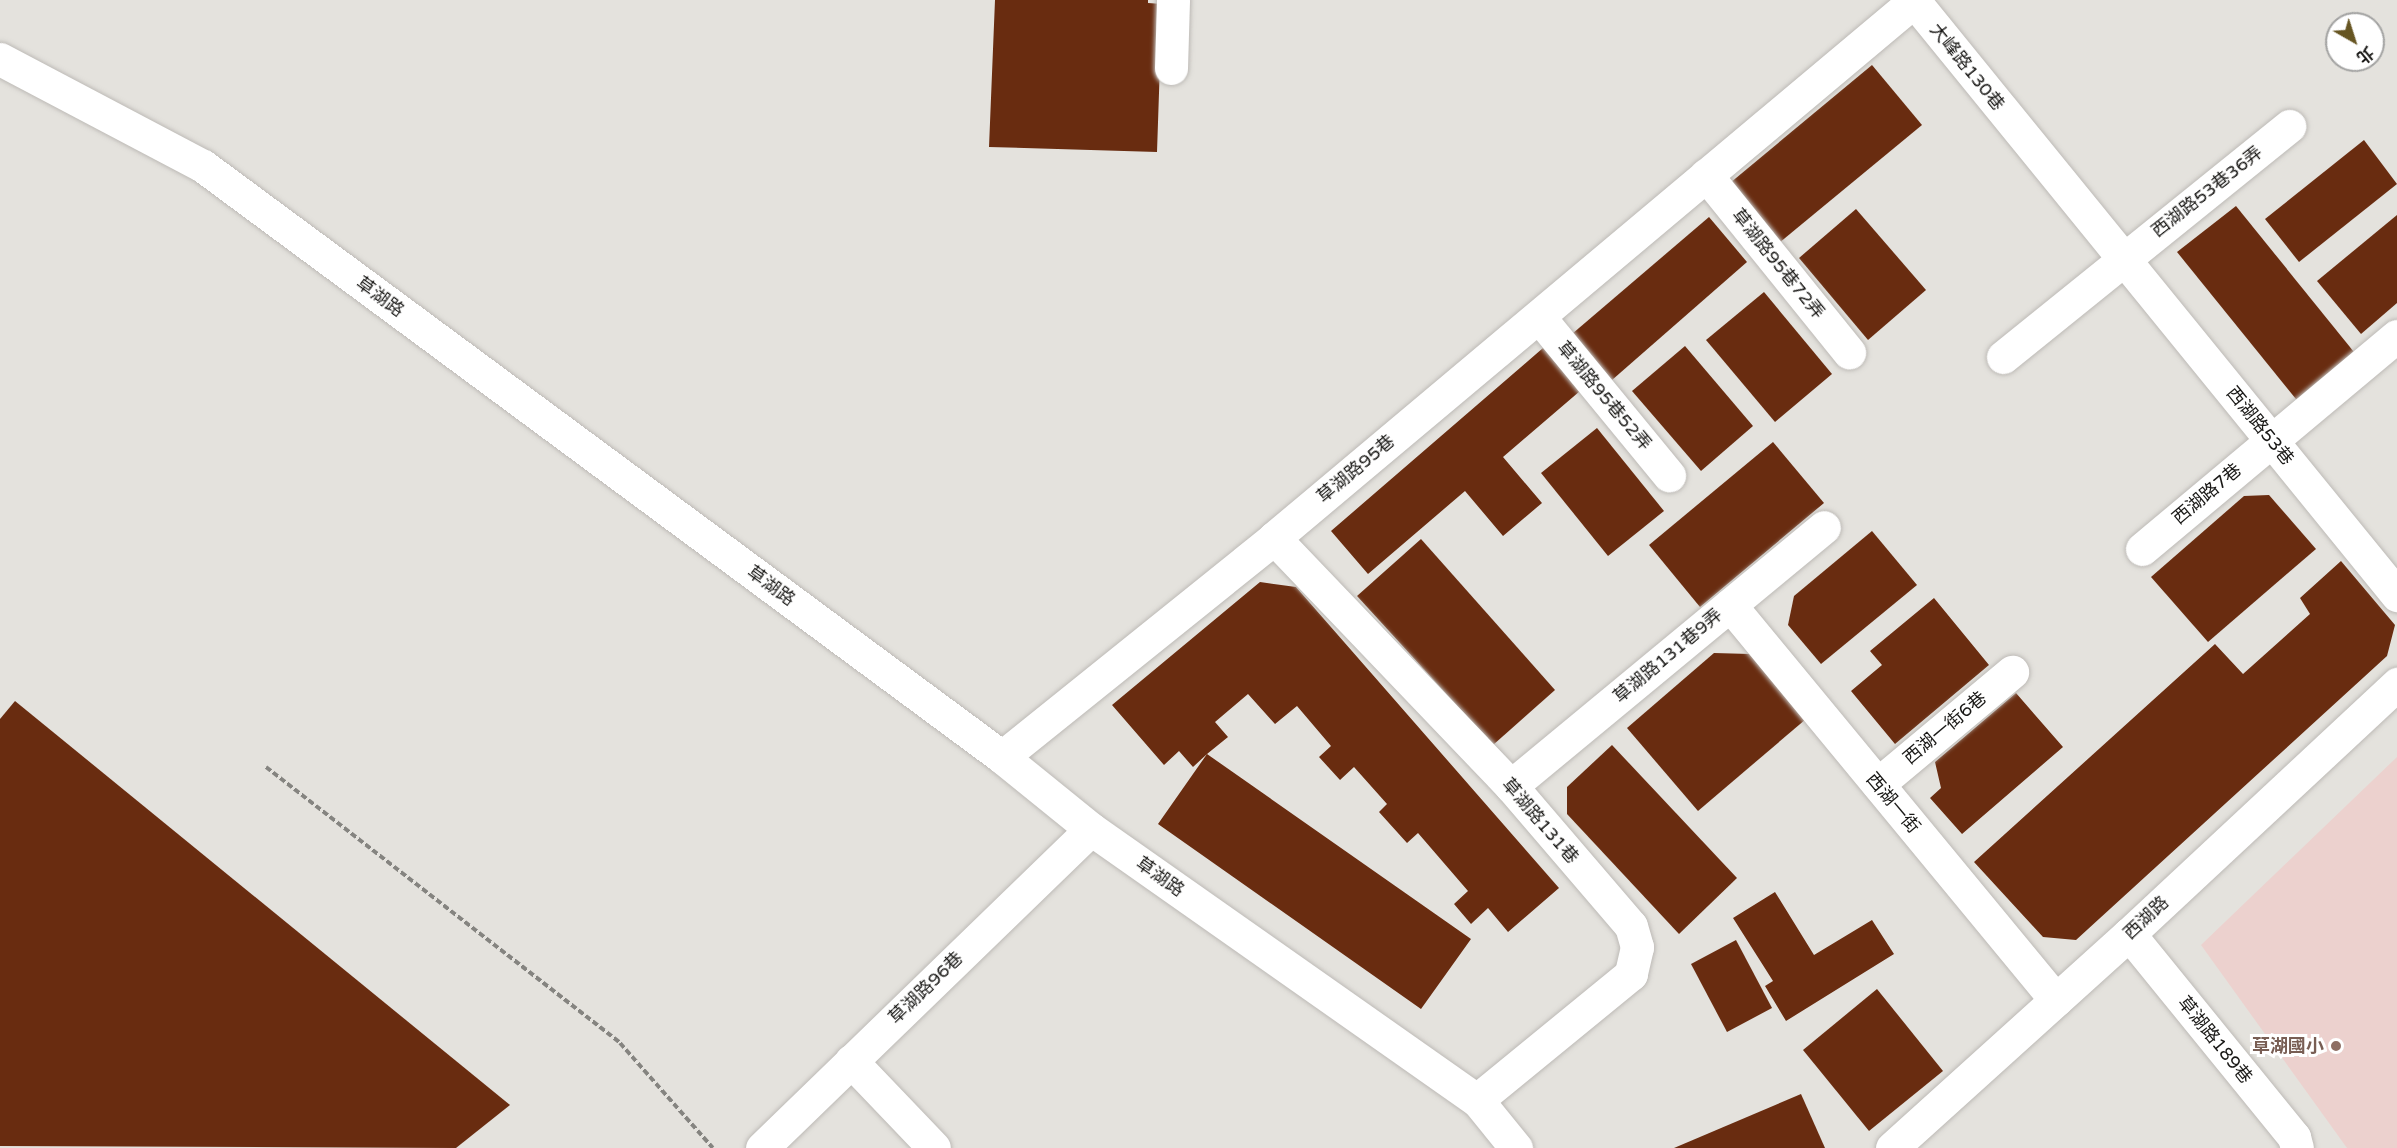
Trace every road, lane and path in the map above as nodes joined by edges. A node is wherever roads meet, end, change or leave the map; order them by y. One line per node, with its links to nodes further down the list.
1 (1173, 0): 3 (street)
2 (0, 59): 20 (street, 草湖路)
3 (1171, 68)
4 (2289, 126): 6 (street, 西湖路53巷36弄)
5 (1706, 175): 6 (street, 大峰路130巷); 7 (street, 草湖路95巷); 9 (street, 草湖路95巷72弄)
6 (2124, 257): 10 (street); 11 (street, 西湖路53巷)
7 (1539, 317): 12 (street, 草湖路95巷52弄); 14 (street, 草湖路95巷)
8 (2397, 336): 11 (street, 西湖路7巷)
9 (1849, 352)
10 (2003, 357)
11 (2271, 439): 15 (street, 西湖路7巷); 16 (street, 西湖路53巷)
12 (1669, 475)
13 (1824, 526): 17 (street, 草湖路131巷9弄)
14 (1274, 538): 20 (street, 草湖路95巷); 23 (street, 草湖路131巷)
15 (2142, 549)
16 (2397, 594)
17 (1730, 605): 22 (street, 西湖一街); 23 (street, 草湖路131巷9弄)
18 (2012, 672): 22 (street, 西湖一街6巷)
19 (2397, 684): 25 (street, 西湖路)
20 (1002, 757): 24 (street, 草湖路)
21 (266, 767): 29 (path)
22 (1878, 784): 26 (street, 西湖一街)
23 (1511, 786): 28 (street, 草湖路131巷)
24 (1091, 828): 27 (street, 草湖路96巷); 28 (street, 草湖路)
25 (2129, 934): 26 (street, 西湖路); 34 (street, 草湖路189巷)
26 (2056, 1000): 33 (street, 西湖路)
27 (851, 1061): 30 (street, 草湖路96巷); 31 (street)
28 (1476, 1100): 32 (street, 草湖路)
29 (713, 1148)
30 (762, 1148)
31 (934, 1148)
32 (1516, 1148)
33 (1892, 1148)
34 (2297, 1148)

